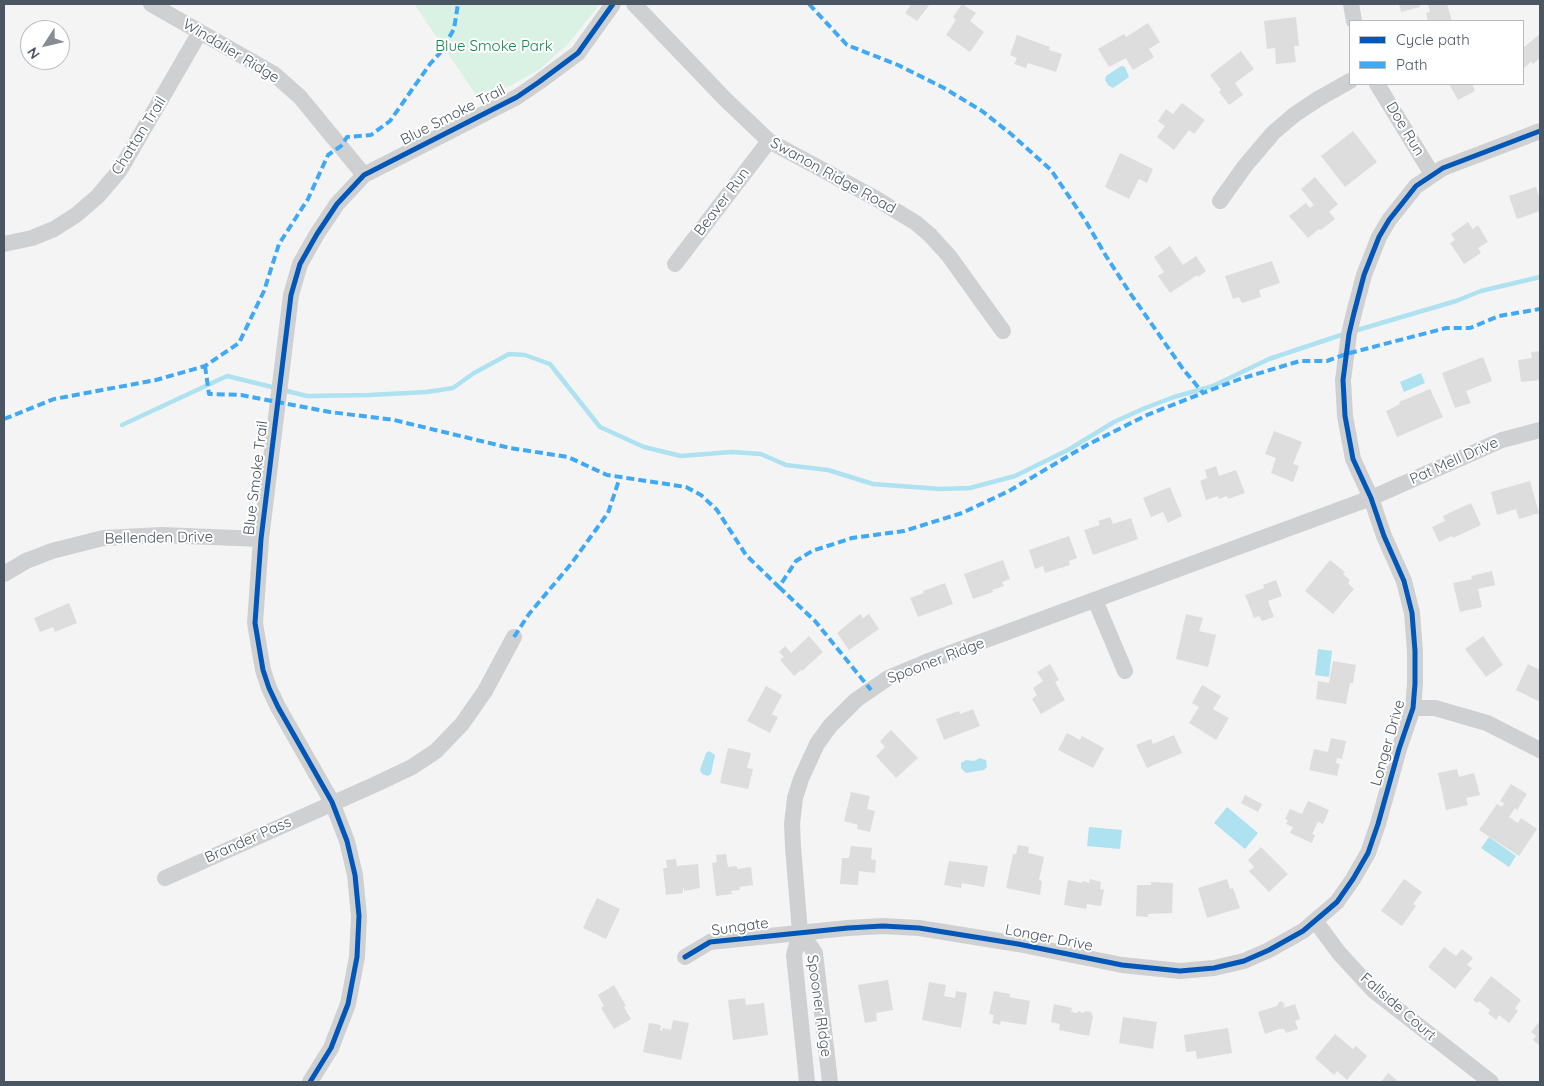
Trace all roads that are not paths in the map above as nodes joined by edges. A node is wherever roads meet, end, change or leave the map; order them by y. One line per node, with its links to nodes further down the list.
1 (151, 4): 6 (street, Windalier Ridge)
2 (613, 4): 12 (street, Blue Smoke Trail)
3 (634, 4): 10 (street, Swanon Ridge Road)
4 (1351, 4): 5 (street)
5 (1354, 20)
6 (200, 32): 12 (street, Windalier Ridge); 14 (street, Chattan Trail)
7 (1349, 82): 13 (street)
8 (1378, 85): 11 (street, Doe Run)
9 (1540, 131): 11 (street, Longer Drive)
10 (768, 141): 15 (street, Beaver Run); 16 (street, Swanon Ridge Road)
11 (1432, 174): 18 (street, Longer Drive)
12 (364, 175): 19 (street, Blue Smoke Trail)
13 (1220, 201)
14 (4, 244)
15 (675, 264)
16 (1003, 331)
17 (1540, 430): 18 (street, Pat Mell Drive)
18 (1370, 498): 21 (street, Spooner Ridge); 24 (street, Longer Drive)
19 (261, 539): 20 (street, Bellenden Drive); 26 (street, Blue Smoke Trail)
20 (4, 574)
21 (1095, 600): 23 (street); 29 (street, Spooner Ridge)
22 (514, 636): 26 (street, Brander Pass)
23 (1124, 671)
24 (1414, 708): 25 (street); 28 (street, Longer Drive)
25 (1540, 750)
26 (332, 802): 27 (street, Brander Pass); 31 (street, Blue Smoke Trail)
27 (165, 878)
28 (1316, 922): 29 (street, Longer Drive); 34 (street, Fallside Court)
29 (800, 932): 30 (street, Sungate); 32 (street, Spooner Ridge); 33 (street, Spooner RIdge)
30 (686, 957)
31 (310, 1082)
32 (807, 1082)
33 (830, 1082)
34 (1491, 1082)

